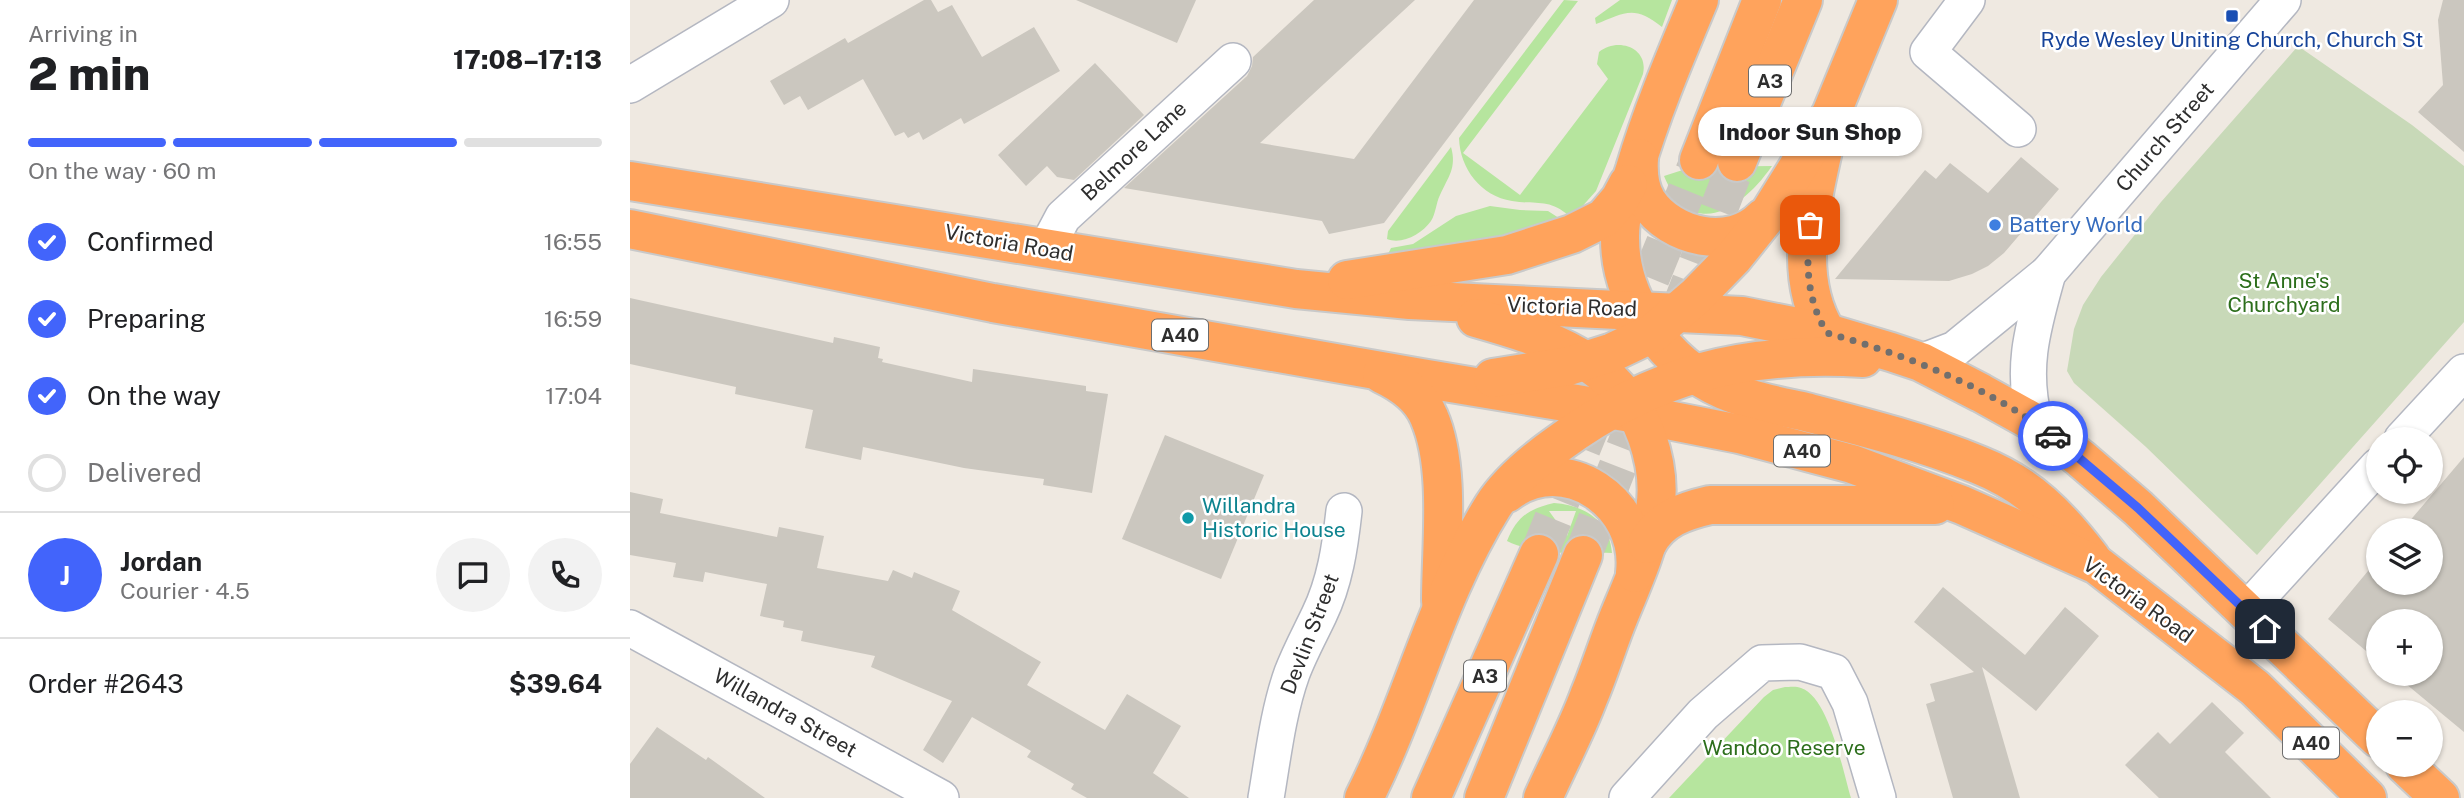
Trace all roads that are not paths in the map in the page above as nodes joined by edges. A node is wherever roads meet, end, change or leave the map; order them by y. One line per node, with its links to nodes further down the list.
1 (771, 0): 9 (street)
2 (1699, 0): 12 (highway)
3 (1762, 0): 13 (highway, A3)
4 (1803, 0): 14 (highway, A3)
5 (1878, 0): 10 (highway)
6 (1967, 0): 11 (street)
7 (2283, 0): 19 (street, Church Street)
8 (1233, 61): 18 (street, Belmore Lane)
9 (630, 85)
10 (1831, 114): 16 (highway); 23 (highway)
11 (2018, 129)
12 (1637, 160): 16 (highway); 20 (highway); 22 (highway)
13 (1699, 160)
14 (1737, 162)
15 (630, 181): 18 (highway, Victoria Road / A40)
16 (1770, 212): 22 (highway)
17 (630, 229): 26 (highway, Victoria Road / A40)
18 (1046, 249): 20 (highway, Victoria Road / A40)
19 (2048, 274): 25 (street, Church Street); 31 (street, Church Street)
20 (1296, 289): 21 (highway, Victoria Road / A40)
21 (1410, 300): 22 (highway, Victoria Road / A40); 24 (highway)
22 (1658, 318): 23 (highway, Victoria Road / A40); 24 (highway); 28 (highway)
23 (1827, 333): 25 (highway, Victoria Road / A40)
24 (1588, 361): 29 (highway); 30 (highway)
25 (1921, 362): 28 (highway); 31 (highway, Victoria Road / A40)
26 (1367, 368): 29 (highway, Victoria Road / A40); 42 (highway)
27 (2464, 372): 32 (street)
28 (1696, 374): 30 (highway); 40 (highway)
29 (1420, 378): 30 (highway, Victoria Road / A40)
30 (1625, 407): 34 (highway, Victoria Road / A40); 36 (highway); 37 (highway)
31 (2035, 423): 43 (highway, Victoria Road / A40)
32 (2413, 427)
33 (2366, 479): 43 (street)
34 (1962, 505): 37 (highway); 40 (highway, Victoria Road / A40)
35 (1344, 511): 48 (street, Devlin Street)
36 (1487, 518): 41 (highway); 42 (highway)
37 (1647, 544): 41 (highway)
38 (1539, 554): 50 (highway, A3)
39 (1583, 555): 51 (highway, A3)
40 (2097, 565): 55 (highway, Victoria Road / A40)
41 (1634, 579): 52 (highway)
42 (1441, 609): 49 (highway)
43 (2246, 611): 45 (highway, Victoria Road / A40)
44 (630, 628): 47 (street, Willandra Street)
45 (2366, 726)
46 (2418, 777): 56 (highway)
47 (941, 798)
48 (1266, 798)
49 (1364, 798)
50 (1431, 798)
51 (1484, 798)
52 (1543, 798)
53 (1628, 798): 54 (street)
54 (1878, 798)
55 (2367, 798)
56 (2440, 798)

